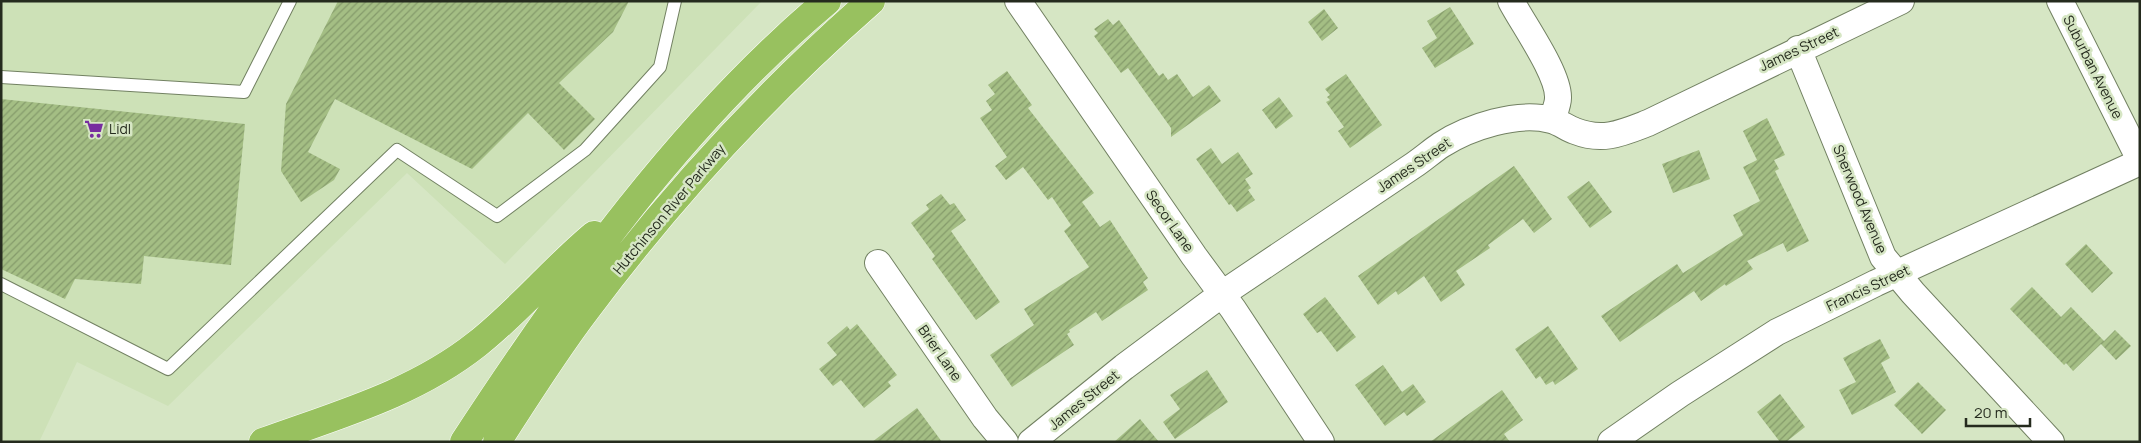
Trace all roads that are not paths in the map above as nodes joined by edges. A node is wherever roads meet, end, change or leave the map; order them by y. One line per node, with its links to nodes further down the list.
1 (290, 1): 10 (lane)
2 (675, 1): 16 (lane)
3 (827, 1): 13 (highway, Hutchinson River Parkway)
4 (871, 1): 18 (highway, Hutchinson River Parkway)
5 (1511, 1): 11 (street)
6 (1901, 1): 9 (street, James Street)
7 (2060, 1): 12 (street, Suburban Avenue)
8 (1026, 4): 17 (street, Secor Lane)
9 (1798, 49): 11 (street, James Street); 15 (street, Sherwood Avenue)
10 (1, 77)
11 (1552, 120): 17 (street, James Street)
12 (2140, 161): 15 (street, Francis Street)
13 (639, 197): 19 (highway); 20 (highway, Hutchinson River Parkway)
14 (878, 263): 21 (street, Brier Lane)
15 (1898, 274): 24 (street, Francis Street); 25 (street, Sherwood Avenue)
16 (1, 284)
17 (1222, 294): 22 (street, James Street); 23 (street, Secor Lane)
18 (503, 435)
19 (263, 442)
20 (464, 442)
21 (1004, 442)
22 (1031, 442)
23 (1321, 442)
24 (1611, 442)
25 (2050, 442)

